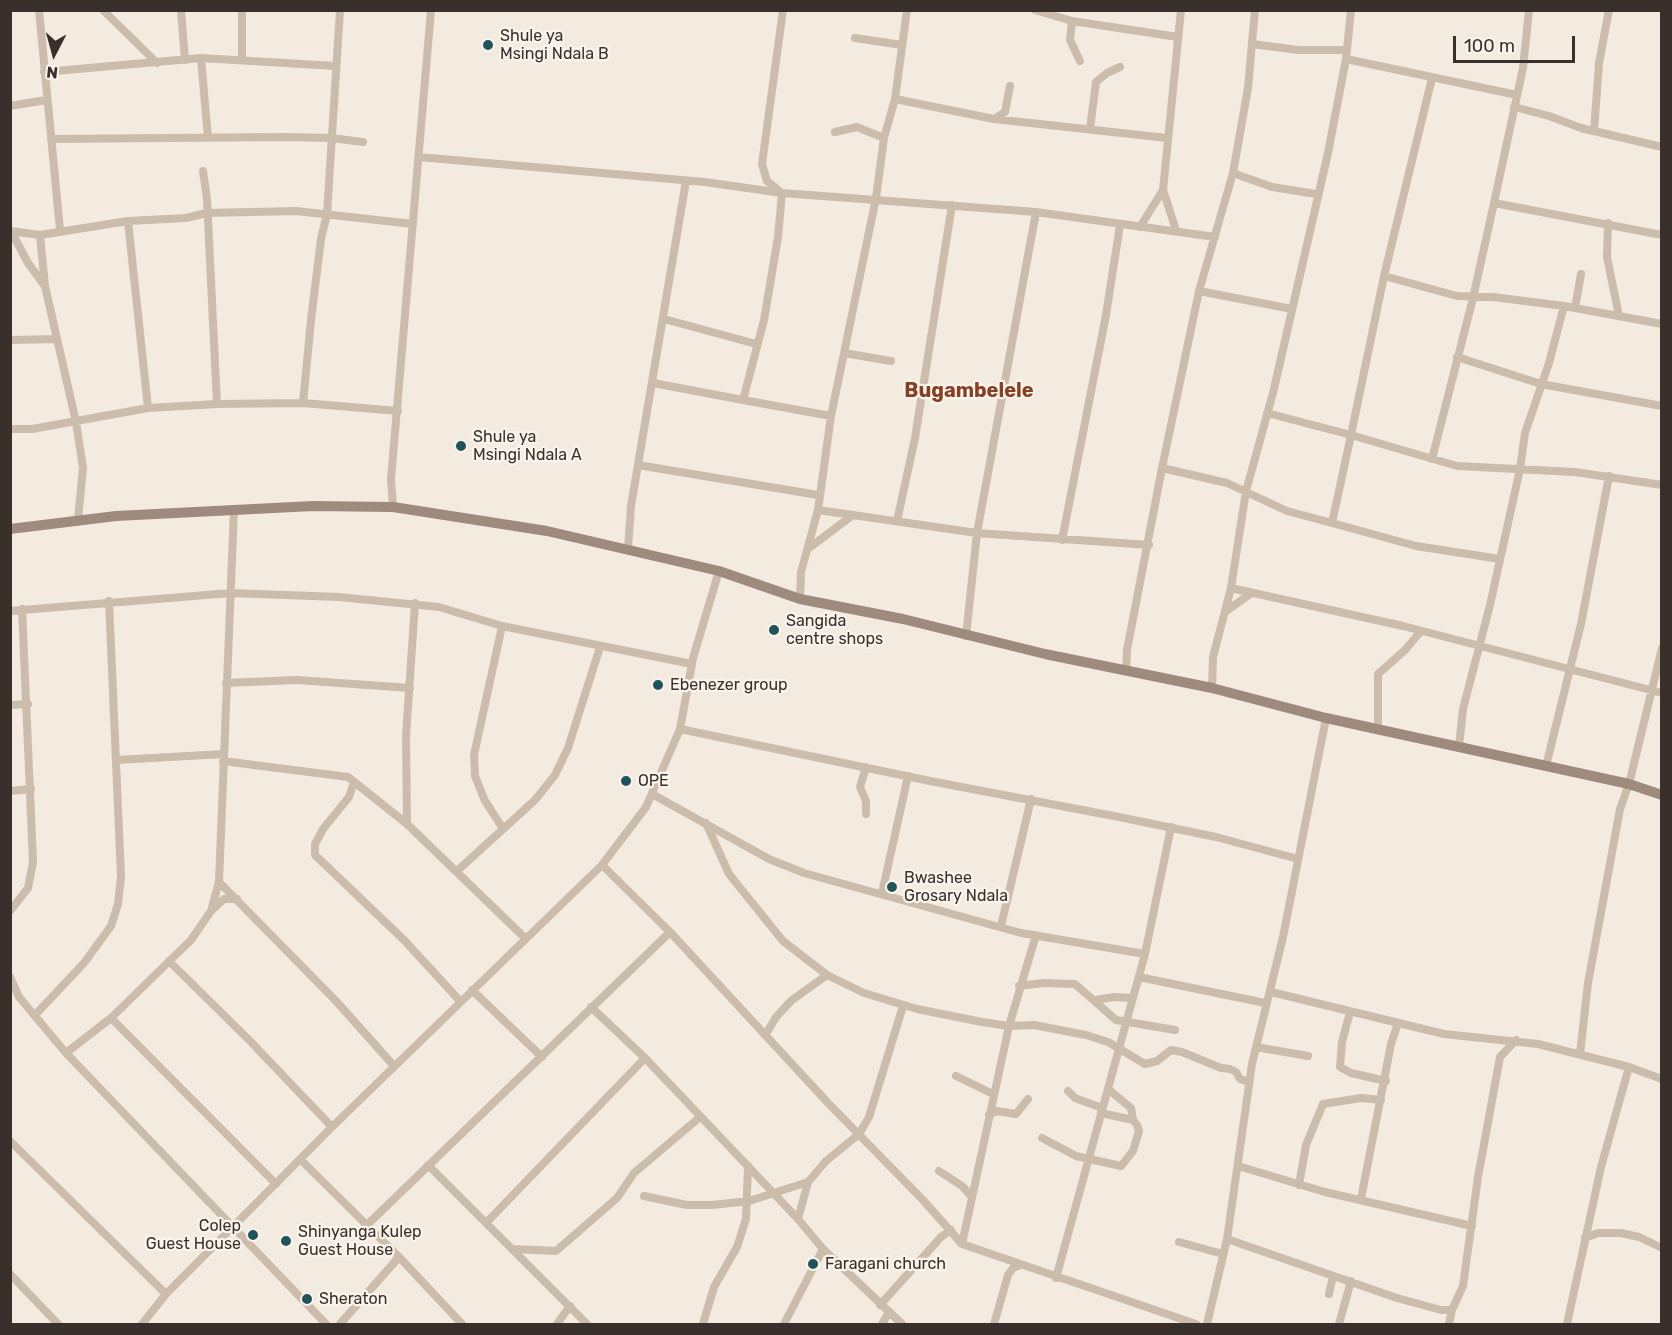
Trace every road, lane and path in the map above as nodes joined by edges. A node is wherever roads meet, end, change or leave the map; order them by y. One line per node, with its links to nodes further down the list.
1 (39, 10): 29 (street)
2 (103, 10): 26 (street)
3 (181, 10): 23 (street)
4 (242, 10): 24 (street)
5 (340, 10): 27 (street)
6 (431, 10): 48 (street)
7 (783, 10): 50 (street)
8 (907, 10): 19 (street)
9 (1035, 10): 15 (street)
10 (1181, 10): 16 (street)
11 (1255, 10): 18 (street)
12 (1351, 10): 20 (street)
13 (1529, 10): 32 (street)
14 (1609, 10): 39 (street)
15 (1072, 21): 16 (street); 25 (street)
16 (1178, 37): 44 (street)
17 (855, 38): 19 (street)
18 (1252, 44): 20 (street); 51 (street)
19 (902, 45): 33 (street)
20 (1347, 50): 22 (street)
21 (201, 58): 23 (street); 24 (street); 41 (street)
22 (1346, 59): 30 (street); 56 (street)
23 (185, 60): 26 (street)
24 (242, 60): 27 (street)
25 (1080, 61)
26 (157, 63): 29 (street)
27 (335, 66): 42 (street)
28 (1120, 67): 38 (street)
29 (44, 72): 34 (street)
30 (1432, 78): 32 (street); 75 (street)
31 (1010, 86): 37 (street)
32 (1517, 95): 36 (street)
33 (895, 99): 37 (street); 43 (street)
34 (46, 100): 35 (street); 45 (street)
35 (10, 106)
36 (1514, 107): 39 (street); 58 (street)
37 (994, 120): 38 (street)
38 (1090, 129): 44 (street)
39 (1594, 131): 47 (street)
40 (835, 132): 43 (street)
41 (208, 138): 42 (street); 45 (street)
42 (331, 138): 46 (street); 62 (street)
43 (884, 138): 57 (street)
44 (1167, 138): 54 (street)
45 (51, 139): 68 (street)
46 (363, 142)
47 (1662, 147)
48 (419, 157): 52 (street); 65 (street)
49 (203, 171): 61 (street)
50 (763, 172): 53 (street); 55 (street)
51 (1233, 173): 56 (street); 73 (street)
52 (686, 181): 53 (street); 83 (street)
53 (754, 187): 55 (street)
54 (1163, 190): 67 (street); 69 (street)
55 (782, 193): 57 (street); 87 (street)
56 (1316, 194): 81 (street)
57 (876, 198): 59 (street); 88 (street)
58 (1494, 203): 64 (street); 78 (street)
59 (952, 205): 60 (street); 117 (street)
60 (1036, 212): 66 (street); 120 (street)
61 (206, 213): 62 (street); 63 (street); 95 (street)
62 (327, 214): 65 (street); 94 (street)
63 (128, 221): 68 (street); 97 (street)
64 (1608, 223): 72 (street); 82 (street)
65 (413, 225): 98 (street)
66 (1120, 225): 67 (street); 121 (street)
67 (1140, 227): 69 (street)
68 (60, 230): 71 (street)
69 (1176, 230): 73 (street)
70 (11, 231): 71 (street); 76 (street)
71 (40, 235): 76 (street)
72 (1662, 235)
73 (1215, 237): 77 (street)
74 (1581, 274): 80 (street)
75 (1384, 276): 78 (street); 103 (street)
76 (45, 286): 85 (street)
77 (1199, 291): 81 (street); 106 (street)
78 (1473, 298): 79 (street); 89 (street)
79 (1564, 306): 80 (street); 92 (street)
80 (1575, 308): 82 (street)
81 (1293, 309): 99 (street)
82 (1619, 316): 84 (street)
83 (664, 319): 87 (street); 91 (street)
84 (1662, 324)
85 (57, 339): 86 (street); 101 (street)
86 (10, 340)
87 (756, 344): 93 (street)
88 (844, 352): 90 (street); 100 (street)
89 (1457, 357): 92 (street); 104 (street)
90 (891, 361)
91 (653, 383): 93 (street); 105 (street)
92 (1541, 384): 96 (street); 107 (street)
93 (743, 400): 100 (street)
94 (303, 403): 95 (street); 98 (street)
95 (217, 404): 97 (street)
96 (1662, 406)
97 (148, 408): 101 (street)
98 (398, 411): 112 (street)
99 (1267, 413): 103 (street); 110 (street)
100 (831, 416): 111 (street)
101 (76, 422): 102 (street); 116 (street)
102 (10, 429)
103 (1351, 435): 104 (street); 118 (street)
104 (1432, 459): 107 (street)
105 (638, 465): 111 (street); 123 (street)
106 (1162, 468): 110 (street); 122 (street)
107 (1520, 469): 108 (street); 125 (street)
108 (1608, 476): 109 (street); 144 (street)
109 (1662, 484)
110 (1246, 491): 118 (street); 127 (street)
111 (818, 495): 114 (street)
112 (393, 507): 113 (street); 123 (street)
113 (234, 509): 116 (street); 128 (street)
114 (818, 510): 115 (street); 124 (street)
115 (853, 515): 117 (street); 124 (street)
116 (78, 519): 119 (street)
117 (897, 521): 120 (street)
118 (1332, 523): 125 (street)
119 (10, 529)
120 (978, 532): 121 (street); 138 (street)
121 (1062, 540): 122 (street)
122 (1149, 545): 143 (street)
123 (628, 548): 126 (street)
124 (808, 548): 130 (street)
125 (1500, 559): 139 (street)
126 (719, 571): 130 (street); 142 (street)
127 (1231, 588): 129 (street); 135 (street)
128 (231, 593): 131 (street); 132 (street); 145 (street)
129 (1250, 594): 135 (street); 137 (street)
130 (800, 599): 138 (street)
131 (108, 601): 133 (street); 157 (street)
132 (415, 603): 136 (street); 146 (street)
133 (22, 609): 134 (street); 150 (street)
134 (10, 611)
135 (1224, 612): 147 (street)
136 (502, 626): 140 (street); 171 (street)
137 (1421, 631): 139 (street); 153 (street)
138 (966, 636): 143 (street)
139 (1480, 646): 144 (street); 155 (street)
140 (600, 647): 142 (street); 171 (street)
141 (1662, 648): 148 (street)
142 (692, 664): 154 (street)
143 (1126, 670): 147 (street)
144 (1569, 671): 148 (street); 158 (street)
145 (226, 683): 146 (street); 156 (street)
146 (410, 688): 170 (street)
147 (1212, 688): 152 (street)
148 (1651, 690): 149 (street); 162 (street)
149 (1662, 693)
150 (28, 704): 151 (street); 163 (street)
151 (10, 705)
152 (1326, 718): 153 (street); 173 (street)
153 (1378, 727): 155 (street)
154 (680, 729): 159 (street); 165 (street)
155 (1459, 746): 158 (street)
156 (223, 758): 157 (street); 161 (street); 176 (street)
157 (116, 760): 201 (street)
158 (1546, 766): 162 (street)
159 (866, 767): 160 (street); 168 (street)
160 (908, 776): 167 (street); 177 (street)
161 (354, 782): 170 (street); 196 (street)
162 (1629, 784): 166 (street); 212 (street)
163 (31, 789): 164 (street); 179 (street)
164 (10, 791)
165 (652, 794): 169 (street); 174 (street)
166 (1662, 795)
167 (1031, 799): 172 (street); 181 (street)
168 (866, 814)
169 (706, 823): 177 (street); 187 (street)
170 (407, 824): 175 (street)
171 (502, 827): 175 (street)
172 (1170, 827): 173 (street); 185 (street)
173 (1298, 859): 192 (street)
174 (602, 865): 182 (street); 184 (street)
175 (456, 871): 184 (street)
176 (219, 882): 178 (street); 180 (street)
177 (882, 893): 181 (street)
178 (237, 899): 180 (street); 216 (street)
179 (10, 911)
180 (211, 911): 186 (street)
181 (1001, 926): 183 (street)
182 (670, 932): 199 (street); 207 (street)
183 (1036, 935): 185 (street); 190 (street)
184 (525, 938): 191 (street)
185 (1145, 954): 189 (street)
186 (169, 961): 202 (street); 231 (street)
187 (826, 975): 198 (street); 207 (street)
188 (10, 977): 193 (street)
189 (1139, 977): 194 (street); 197 (street)
190 (1019, 986): 195 (street); 205 (street)
191 (472, 990): 196 (street); 214 (street)
192 (1271, 992): 197 (street); 200 (street)
193 (15, 997): 201 (street)
194 (1133, 998): 195 (street); 203 (street)
195 (1095, 1000): 203 (street)
196 (460, 1001): 216 (street)
197 (1265, 1003): 209 (street)
198 (903, 1006): 205 (street); 232 (street)
199 (591, 1007): 214 (street); 215 (street)
200 (1350, 1012): 204 (street); 220 (street)
201 (35, 1015): 211 (street)
202 (111, 1018): 211 (street); 242 (street)
203 (1127, 1023): 206 (street); 210 (street)
204 (1398, 1023): 208 (street); 220 (street)
205 (1009, 1026): 210 (street); 224 (street)
206 (1175, 1030)
207 (766, 1034): 232 (street)
208 (1516, 1040): 212 (street); 252 (street)
209 (1256, 1047): 213 (street); 221 (street)
210 (1119, 1051): 221 (street); 222 (street)
211 (66, 1053): 253 (street)
212 (1580, 1054): 217 (street)
213 (1308, 1056)
214 (542, 1057): 237 (street)
215 (645, 1058): 229 (street); 250 (street)
216 (394, 1066): 231 (street)
217 (1629, 1067): 219 (street); 255 (street)
218 (956, 1076): 224 (street)
219 (1662, 1079)
220 (1386, 1081): 226 (street)
221 (1249, 1083): 239 (street)
222 (1108, 1089): 227 (street); 230 (street)
223 (1068, 1091): 227 (street)
224 (993, 1094): 228 (street)
225 (1028, 1100): 228 (street)
226 (1381, 1100): 243 (street); 247 (street)
227 (1101, 1111): 230 (street); 235 (street)
228 (989, 1115): 246 (street)
229 (700, 1117): 238 (street); 260 (street)
230 (1133, 1120): 235 (street)
231 (332, 1127): 236 (street)
232 (859, 1134): 241 (street); 254 (street)
233 (1042, 1138): 235 (street)
234 (10, 1141): 269 (street)
235 (1087, 1159): 267 (street)
236 (301, 1160): 242 (street); 251 (street)
237 (428, 1165): 250 (street); 251 (street)
238 (748, 1166): 244 (street); 248 (street)
239 (1238, 1166): 243 (street); 256 (street)
240 (939, 1171): 246 (street)
241 (808, 1182): 244 (street); 249 (street)
242 (276, 1184): 253 (street)
243 (1299, 1185): 247 (street)
244 (775, 1194): 248 (street); 249 (street)
245 (645, 1196): 248 (street)
246 (972, 1197): 258 (street)
247 (1361, 1199): 252 (street)
248 (749, 1201): 283 (street)
249 (798, 1219): 261 (street)
250 (486, 1223): 260 (street)
251 (367, 1225): 263 (street)
252 (1472, 1226): 273 (street)
253 (232, 1229): 269 (street); 278 (street)
254 (951, 1230): 258 (street); 271 (street)
255 (1586, 1238): 259 (street); 292 (street)
256 (1227, 1239): 262 (street); 266 (street)
257 (1179, 1242): 262 (street)
258 (962, 1244): 264 (street)
259 (1662, 1248)
260 (513, 1249): 272 (street)
261 (823, 1249): 271 (street); 284 (street)
262 (1223, 1254): 289 (street)
263 (399, 1257): 279 (street); 280 (street)
264 (1020, 1265): 267 (street); 275 (street)
265 (10, 1274): 276 (street)
266 (1333, 1276): 268 (street); 270 (street)
267 (1056, 1278): 288 (street)
268 (1351, 1281): 273 (street); 290 (street)
269 (166, 1294): 277 (street)
270 (1329, 1294)
271 (880, 1305): 274 (street)
272 (570, 1306): 281 (street); 282 (street)
273 (1452, 1310): 291 (street)
274 (888, 1312): 285 (street); 286 (street)
275 (995, 1321): 287 (street)
276 (58, 1324)
277 (142, 1324)
278 (326, 1324)
279 (339, 1324)
280 (462, 1324)
281 (557, 1324)
282 (587, 1324)
283 (703, 1324)
284 (784, 1324)
285 (882, 1324)
286 (902, 1324)
287 (1002, 1324)
288 (1196, 1324)
289 (1207, 1324)
290 (1339, 1324)
291 (1449, 1324)
292 (1567, 1324)

